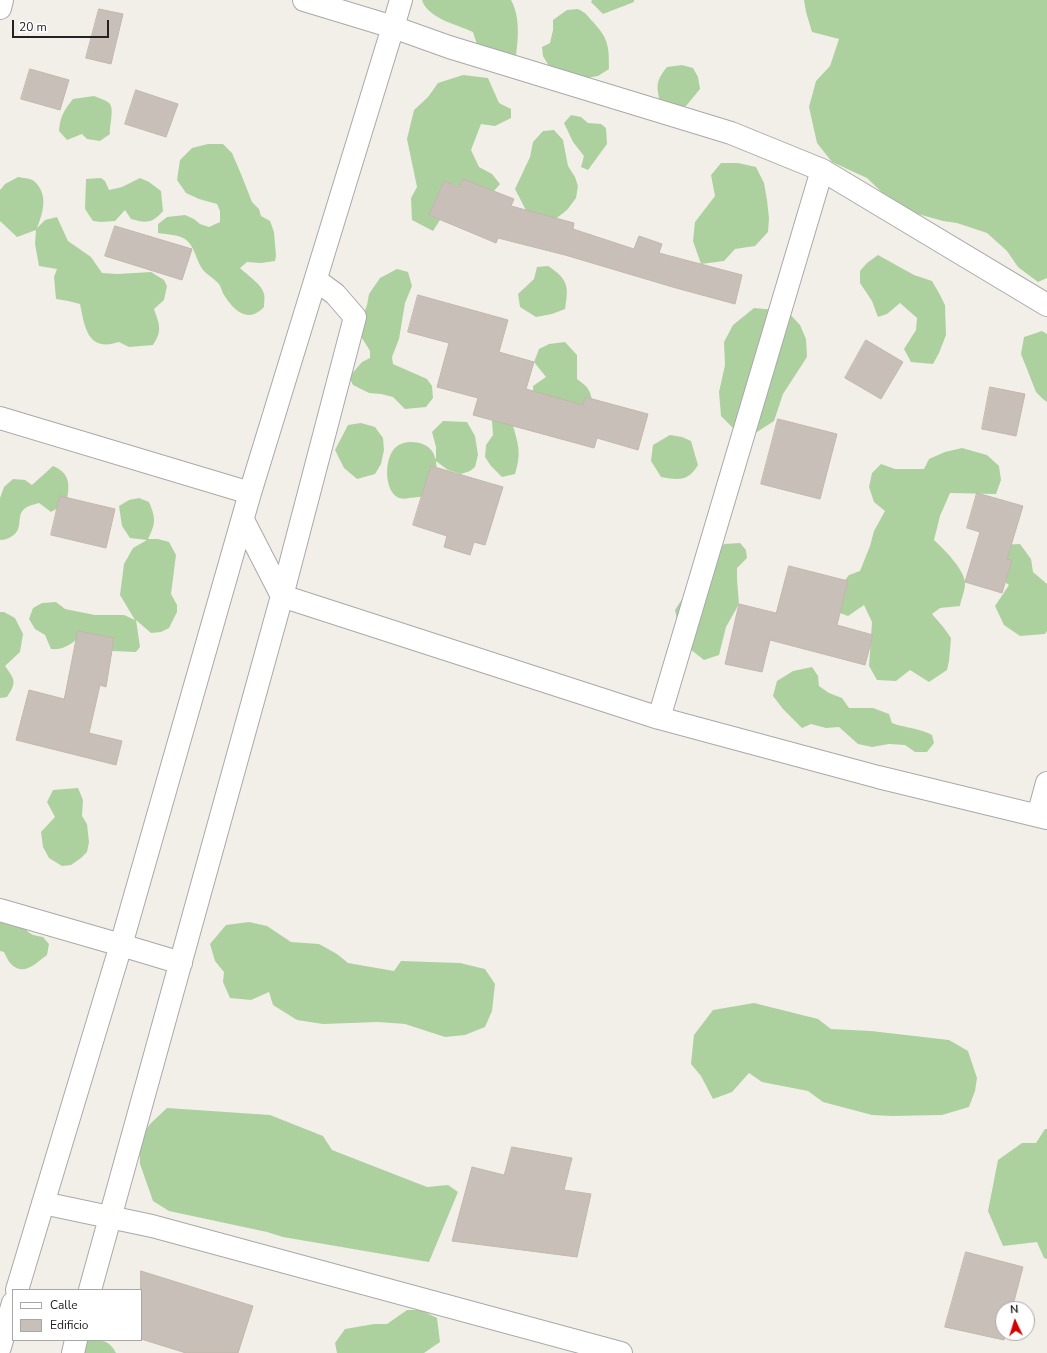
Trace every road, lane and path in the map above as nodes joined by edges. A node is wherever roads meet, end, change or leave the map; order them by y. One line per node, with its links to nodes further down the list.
1 (2, 0): 4 (street)
2 (304, 0): 5 (street)
3 (400, 0): 5 (street)
4 (0, 8)
5 (393, 27): 6 (street); 7 (street)
6 (822, 170): 8 (street); 13 (street)
7 (316, 280): 10 (street); 12 (street)
8 (1047, 305)
9 (0, 418): 10 (street)
10 (250, 493): 11 (street)
11 (243, 520): 12 (street); 17 (street)
12 (282, 596): 13 (street); 18 (street)
13 (659, 718): 15 (street)
14 (1047, 783): 15 (street)
15 (1042, 817)
16 (0, 910): 17 (street)
17 (120, 944): 18 (street); 19 (street)
18 (181, 964): 20 (street)
19 (43, 1203): 20 (street); 21 (street)
20 (111, 1216): 22 (street); 27 (street)
21 (17, 1289)
22 (90, 1289)
23 (12, 1306): 25 (street)
24 (76, 1341): 26 (street)
25 (0, 1347)
26 (73, 1353)
27 (621, 1353)

